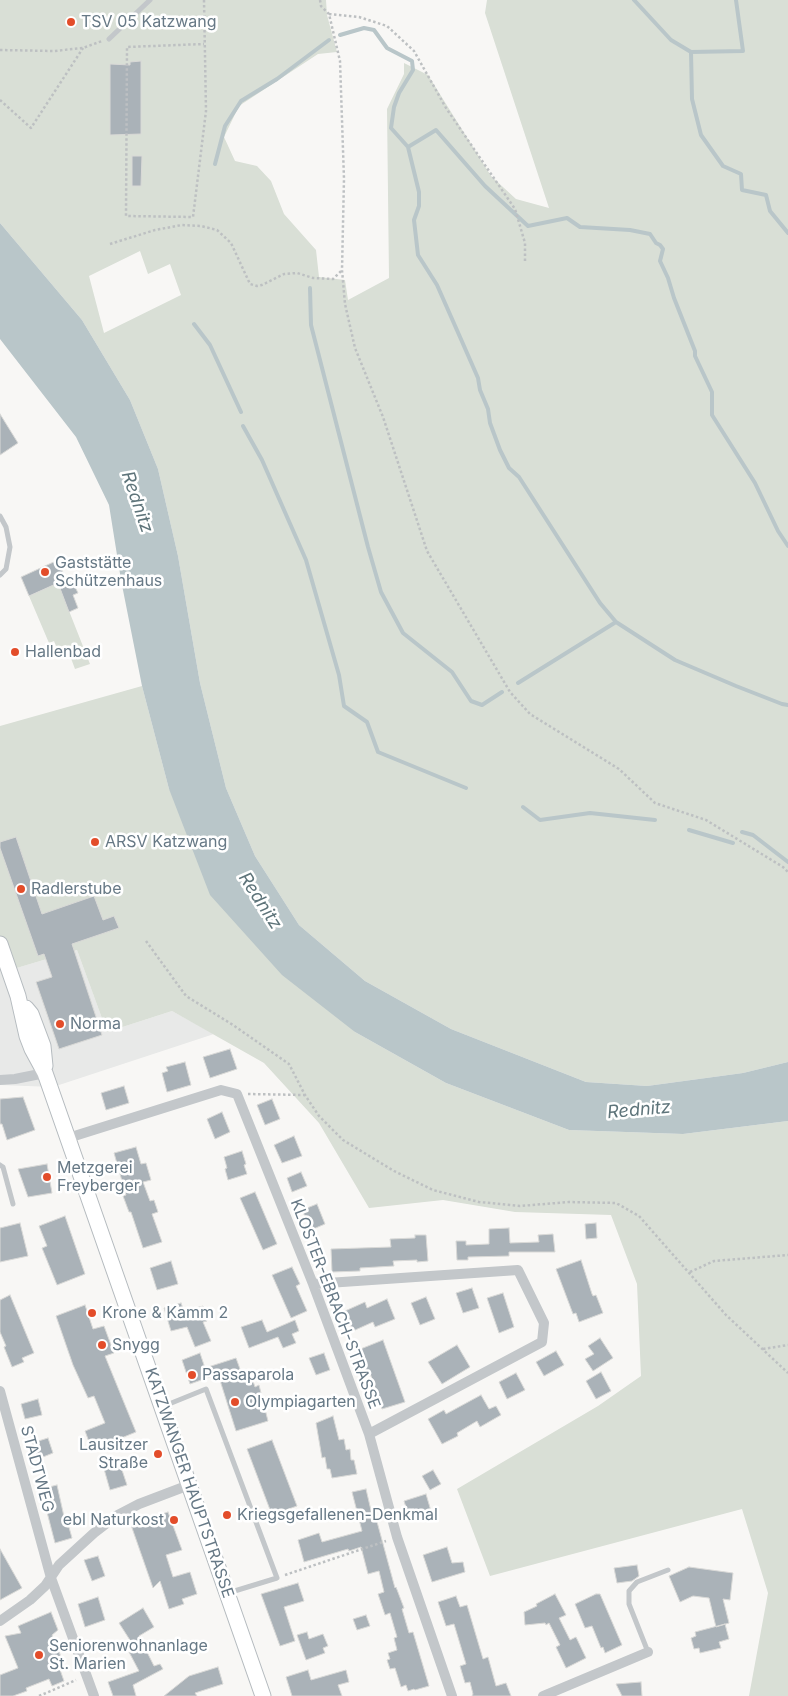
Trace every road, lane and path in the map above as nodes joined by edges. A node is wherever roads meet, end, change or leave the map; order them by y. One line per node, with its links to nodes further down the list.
1 (150, 0): 5 (lane)
2 (204, 0): 6 (path)
3 (320, 0): 4 (path)
4 (329, 14): 11 (path); 12 (path)
5 (109, 39): 7 (path)
6 (204, 44): 6 (path)
7 (83, 48): 8 (path); 9 (path)
8 (0, 50)
9 (0, 100)
10 (110, 244): 12 (path)
11 (526, 262)
12 (342, 270): 15 (path)
13 (0, 516): 14 (lane)
14 (0, 576)
15 (788, 872)
16 (146, 941): 21 (path)
17 (0, 944): 18 (main road, KATZWANGER HAUPTSTRASSE)
18 (45, 1072): 19 (street); 22 (main road, KATZWANGER HAUPTSTRASSE)
19 (0, 1080)
20 (237, 1094): 21 (path); 22 (street); 27 (street, KLOSTER-EBRACH-STRASSE)
21 (305, 1095): 26 (path)
22 (68, 1138): 32 (main road, KATZWANGER HAUPTSTRASSE)
23 (0, 1164): 24 (lane)
24 (14, 1204)
25 (788, 1255): 26 (path)
26 (689, 1272): 29 (path)
27 (313, 1284): 33 (street, KLOSTER-EBRACH-STRASSE); 33 (street)
28 (788, 1345): 29 (path)
29 (762, 1349): 30 (path)
30 (788, 1373)
31 (0, 1391): 37 (street, STADTWEG)
32 (162, 1406): 34 (main road, KATZWANGER HAUPTSTRASSE); 38 (lane)
33 (369, 1434): 35 (street, KLOSTER-EBRACH-STRASSE)
34 (189, 1484): 37 (street); 39 (main road, KATZWANGER HAUPTSTRASSE)
35 (397, 1537): 38 (path); 46 (street, KLOSTER-EBRACH-STRASSE)
36 (668, 1570): 41 (lane)
37 (51, 1578): 40 (street); 42 (street, STADTWEG)
38 (277, 1578): 39 (lane)
39 (227, 1593): 45 (main road, KATZWANGER HAUPTSTRASSE)
40 (0, 1621)
41 (648, 1652): 47 (street)
42 (87, 1676): 43 (path); 44 (street, STADTWEG)
43 (39, 1696)
44 (94, 1696)
45 (263, 1696)
46 (452, 1696)
47 (544, 1696)

